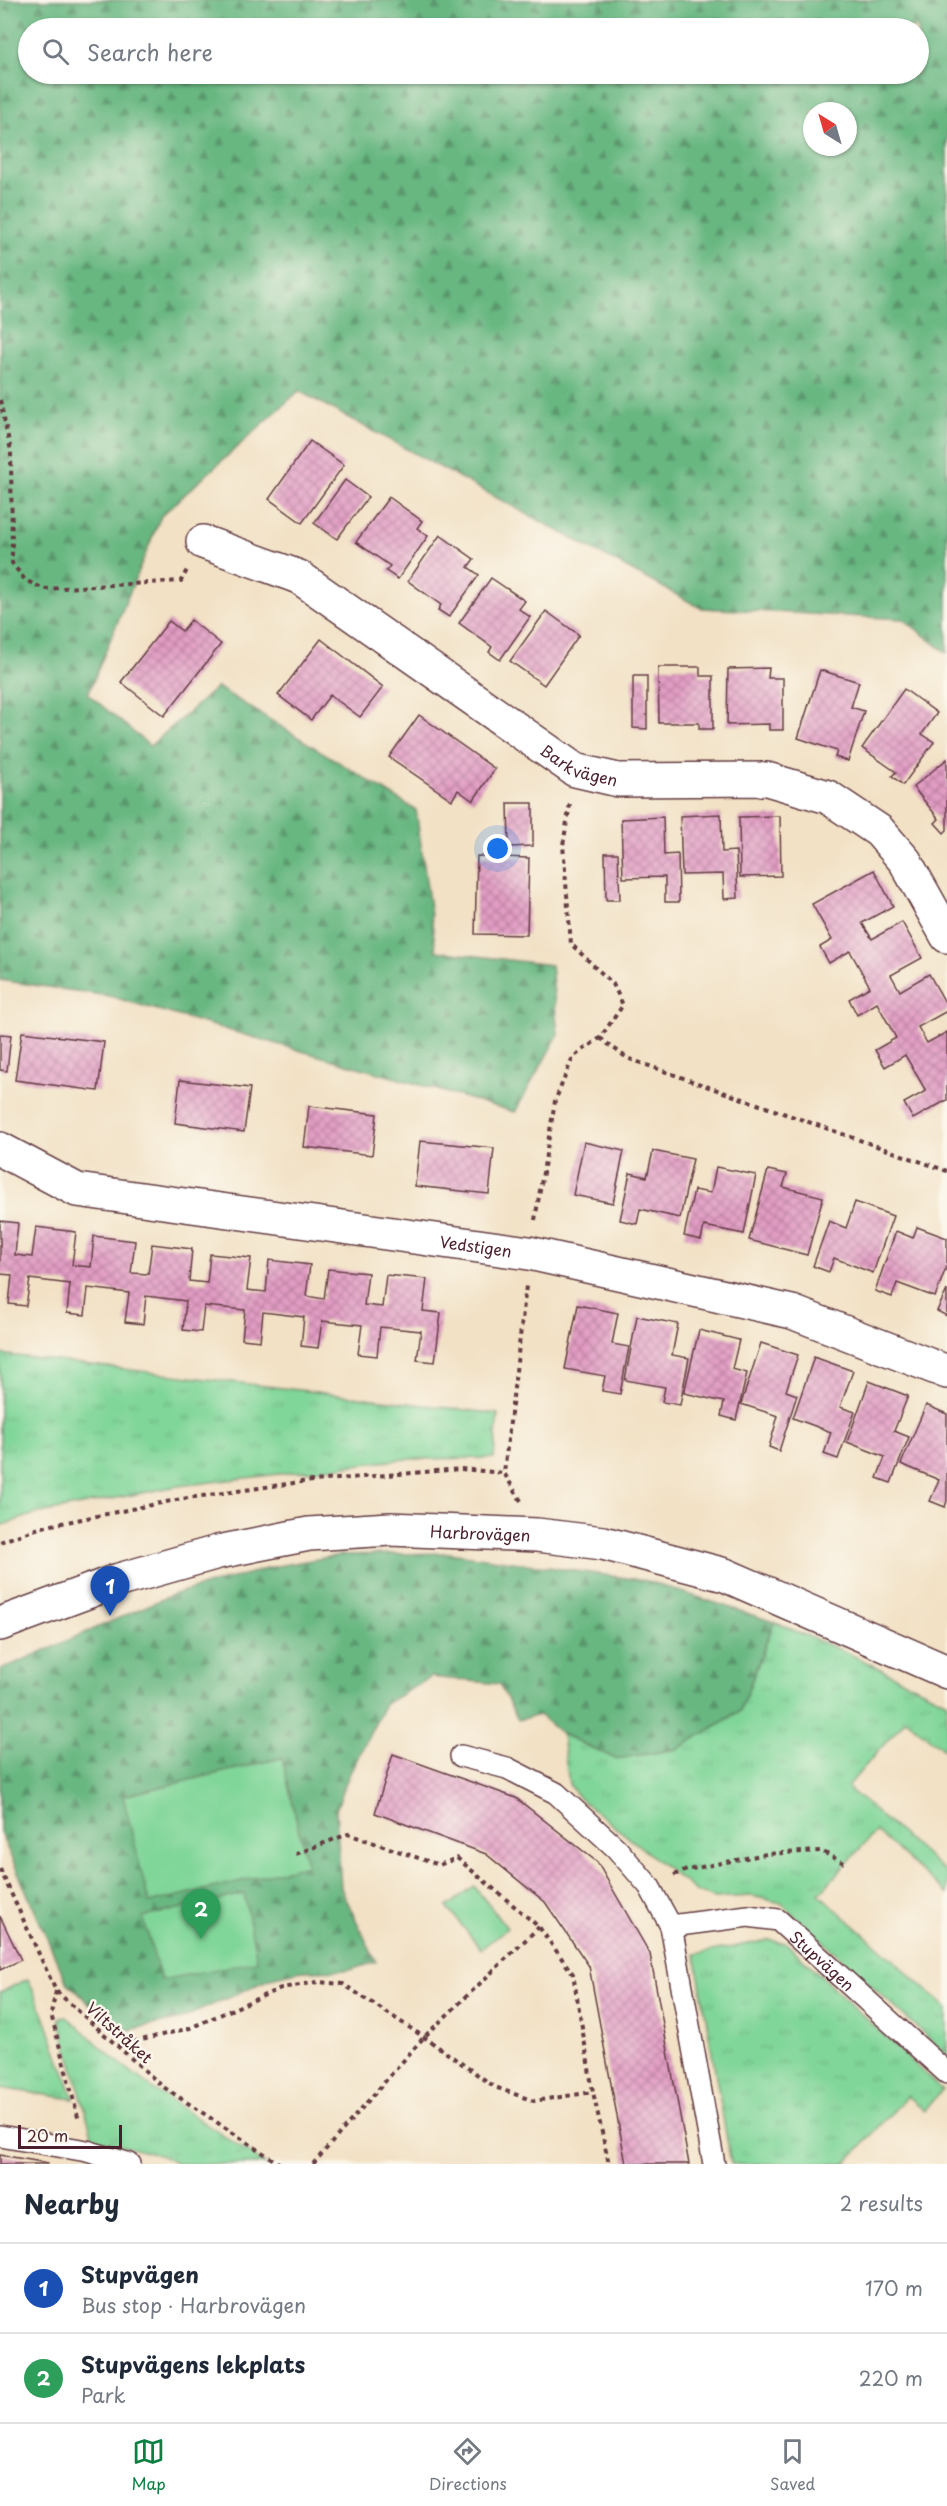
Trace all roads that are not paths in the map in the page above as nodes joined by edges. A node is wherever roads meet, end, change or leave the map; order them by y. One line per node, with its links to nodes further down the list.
1 (203, 542): 2 (street, Barkvägen)
2 (947, 936)
3 (0, 1149): 4 (street, Vedstigen)
4 (947, 1372)
5 (0, 1624): 6 (street, Harbrovägen)
6 (947, 1672)
7 (460, 1756): 8 (lane)
8 (670, 1926): 9 (lane, Stupvägen); 12 (lane)
9 (947, 2073)
10 (0, 2136): 11 (lane)
11 (130, 2164)
12 (714, 2164)

